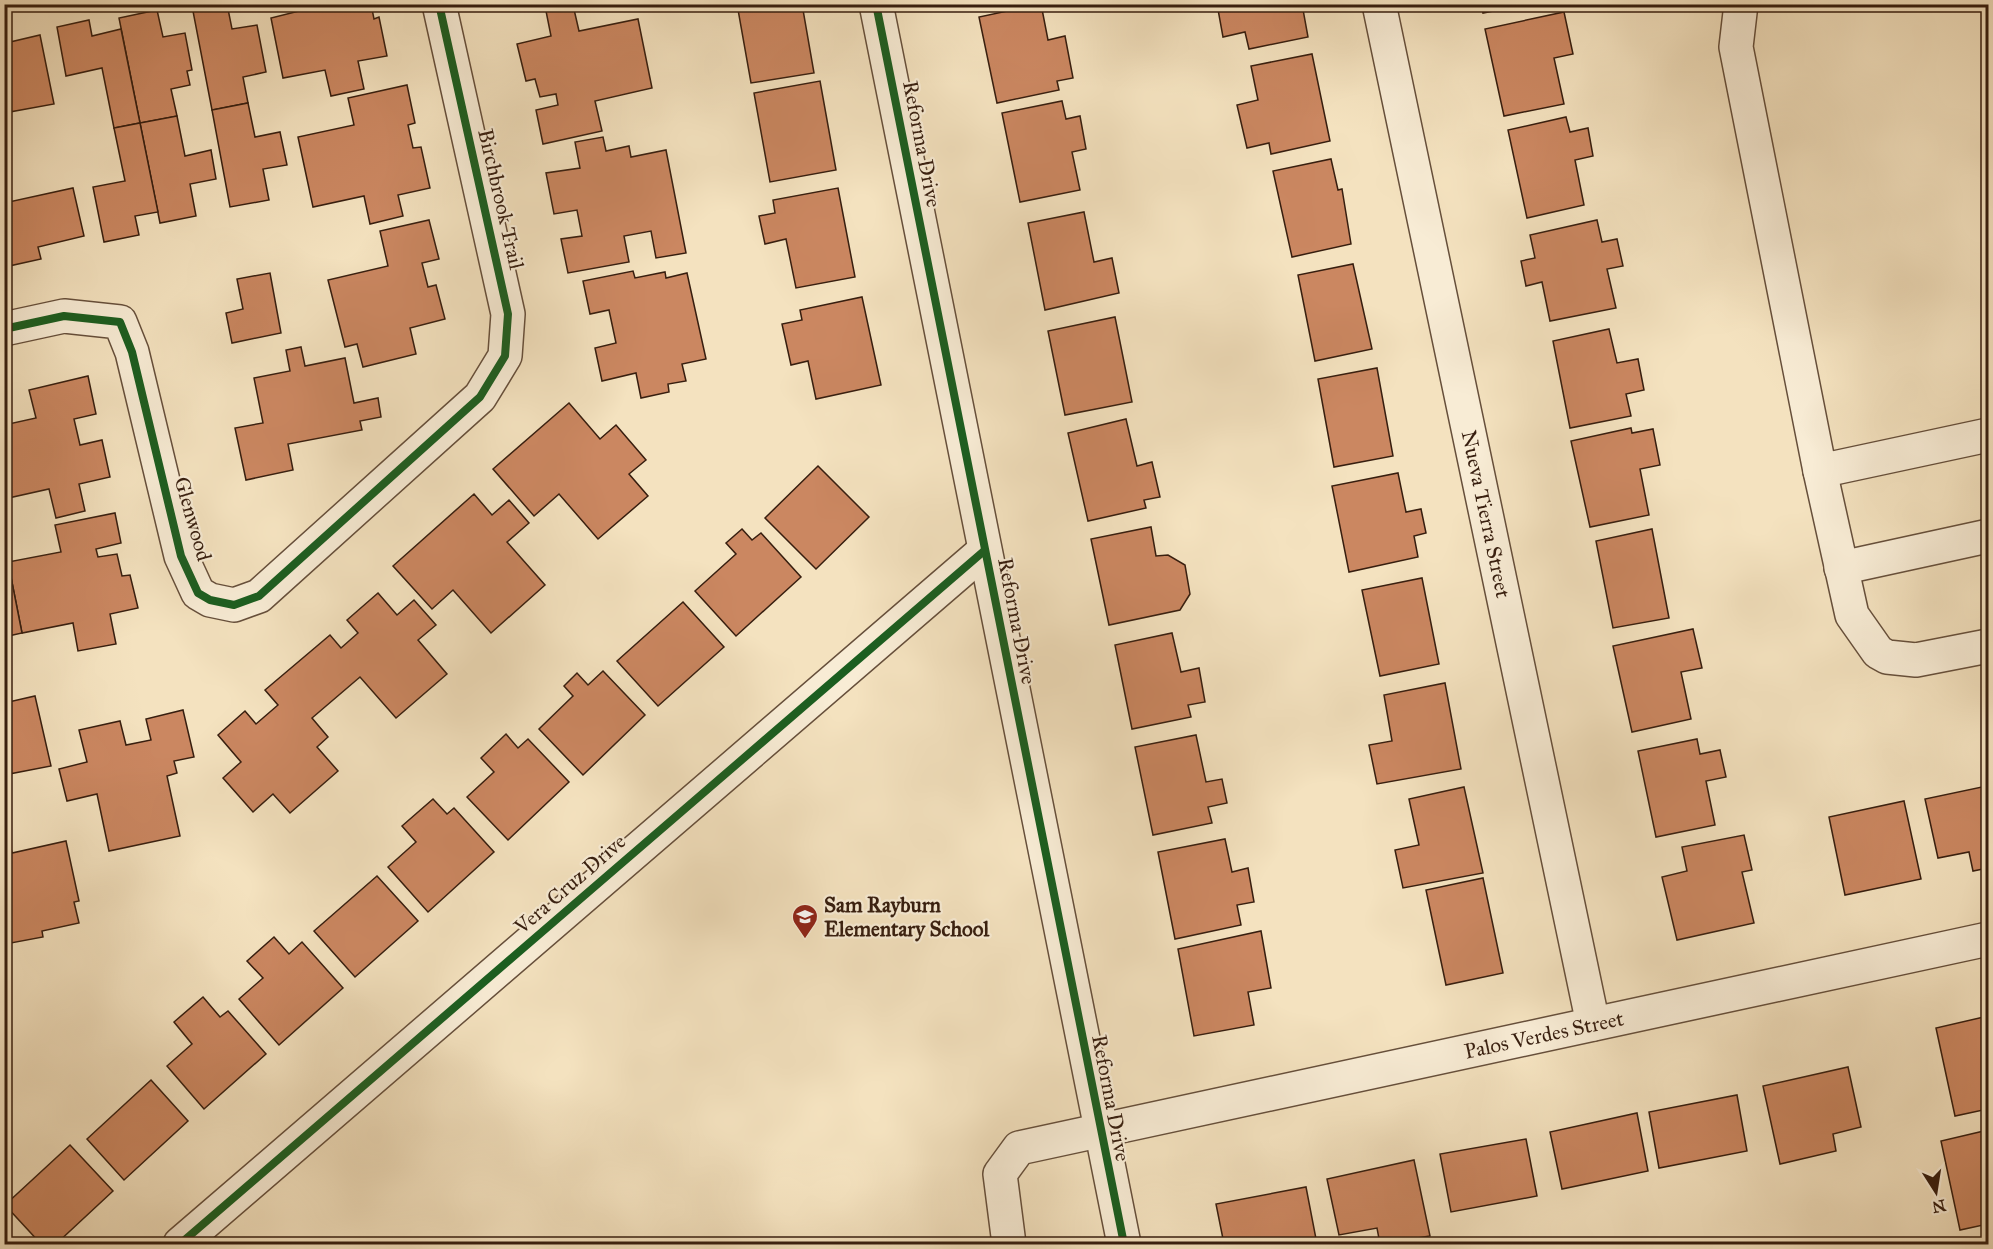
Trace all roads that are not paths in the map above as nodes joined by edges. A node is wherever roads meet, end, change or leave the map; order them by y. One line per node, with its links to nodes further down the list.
1 (439, 4): 6 (street, Birchbrook Trail)
2 (876, 4): 10 (street, Reforma Drive)
3 (1379, 4): 14 (street, Nueva Tierra Street)
4 (1741, 4): 8 (street)
5 (4, 329): 6 (street, Glenwood)
6 (480, 397)
7 (1989, 435): 8 (street)
8 (1820, 471): 11 (street)
9 (1989, 536): 11 (street)
10 (984, 551): 15 (street, Reforma Drive); 16 (street, Vera Cruz Drive)
11 (1841, 568): 12 (street)
12 (1989, 646)
13 (1989, 939): 14 (street, Palos Verdes Street)
14 (1593, 1024): 15 (street, Palos Verdes Street)
15 (1100, 1133): 17 (street, Palos Verdes Street); 18 (street, Reforma Drive)
16 (180, 1245)
17 (1009, 1245)
18 (1124, 1245)

